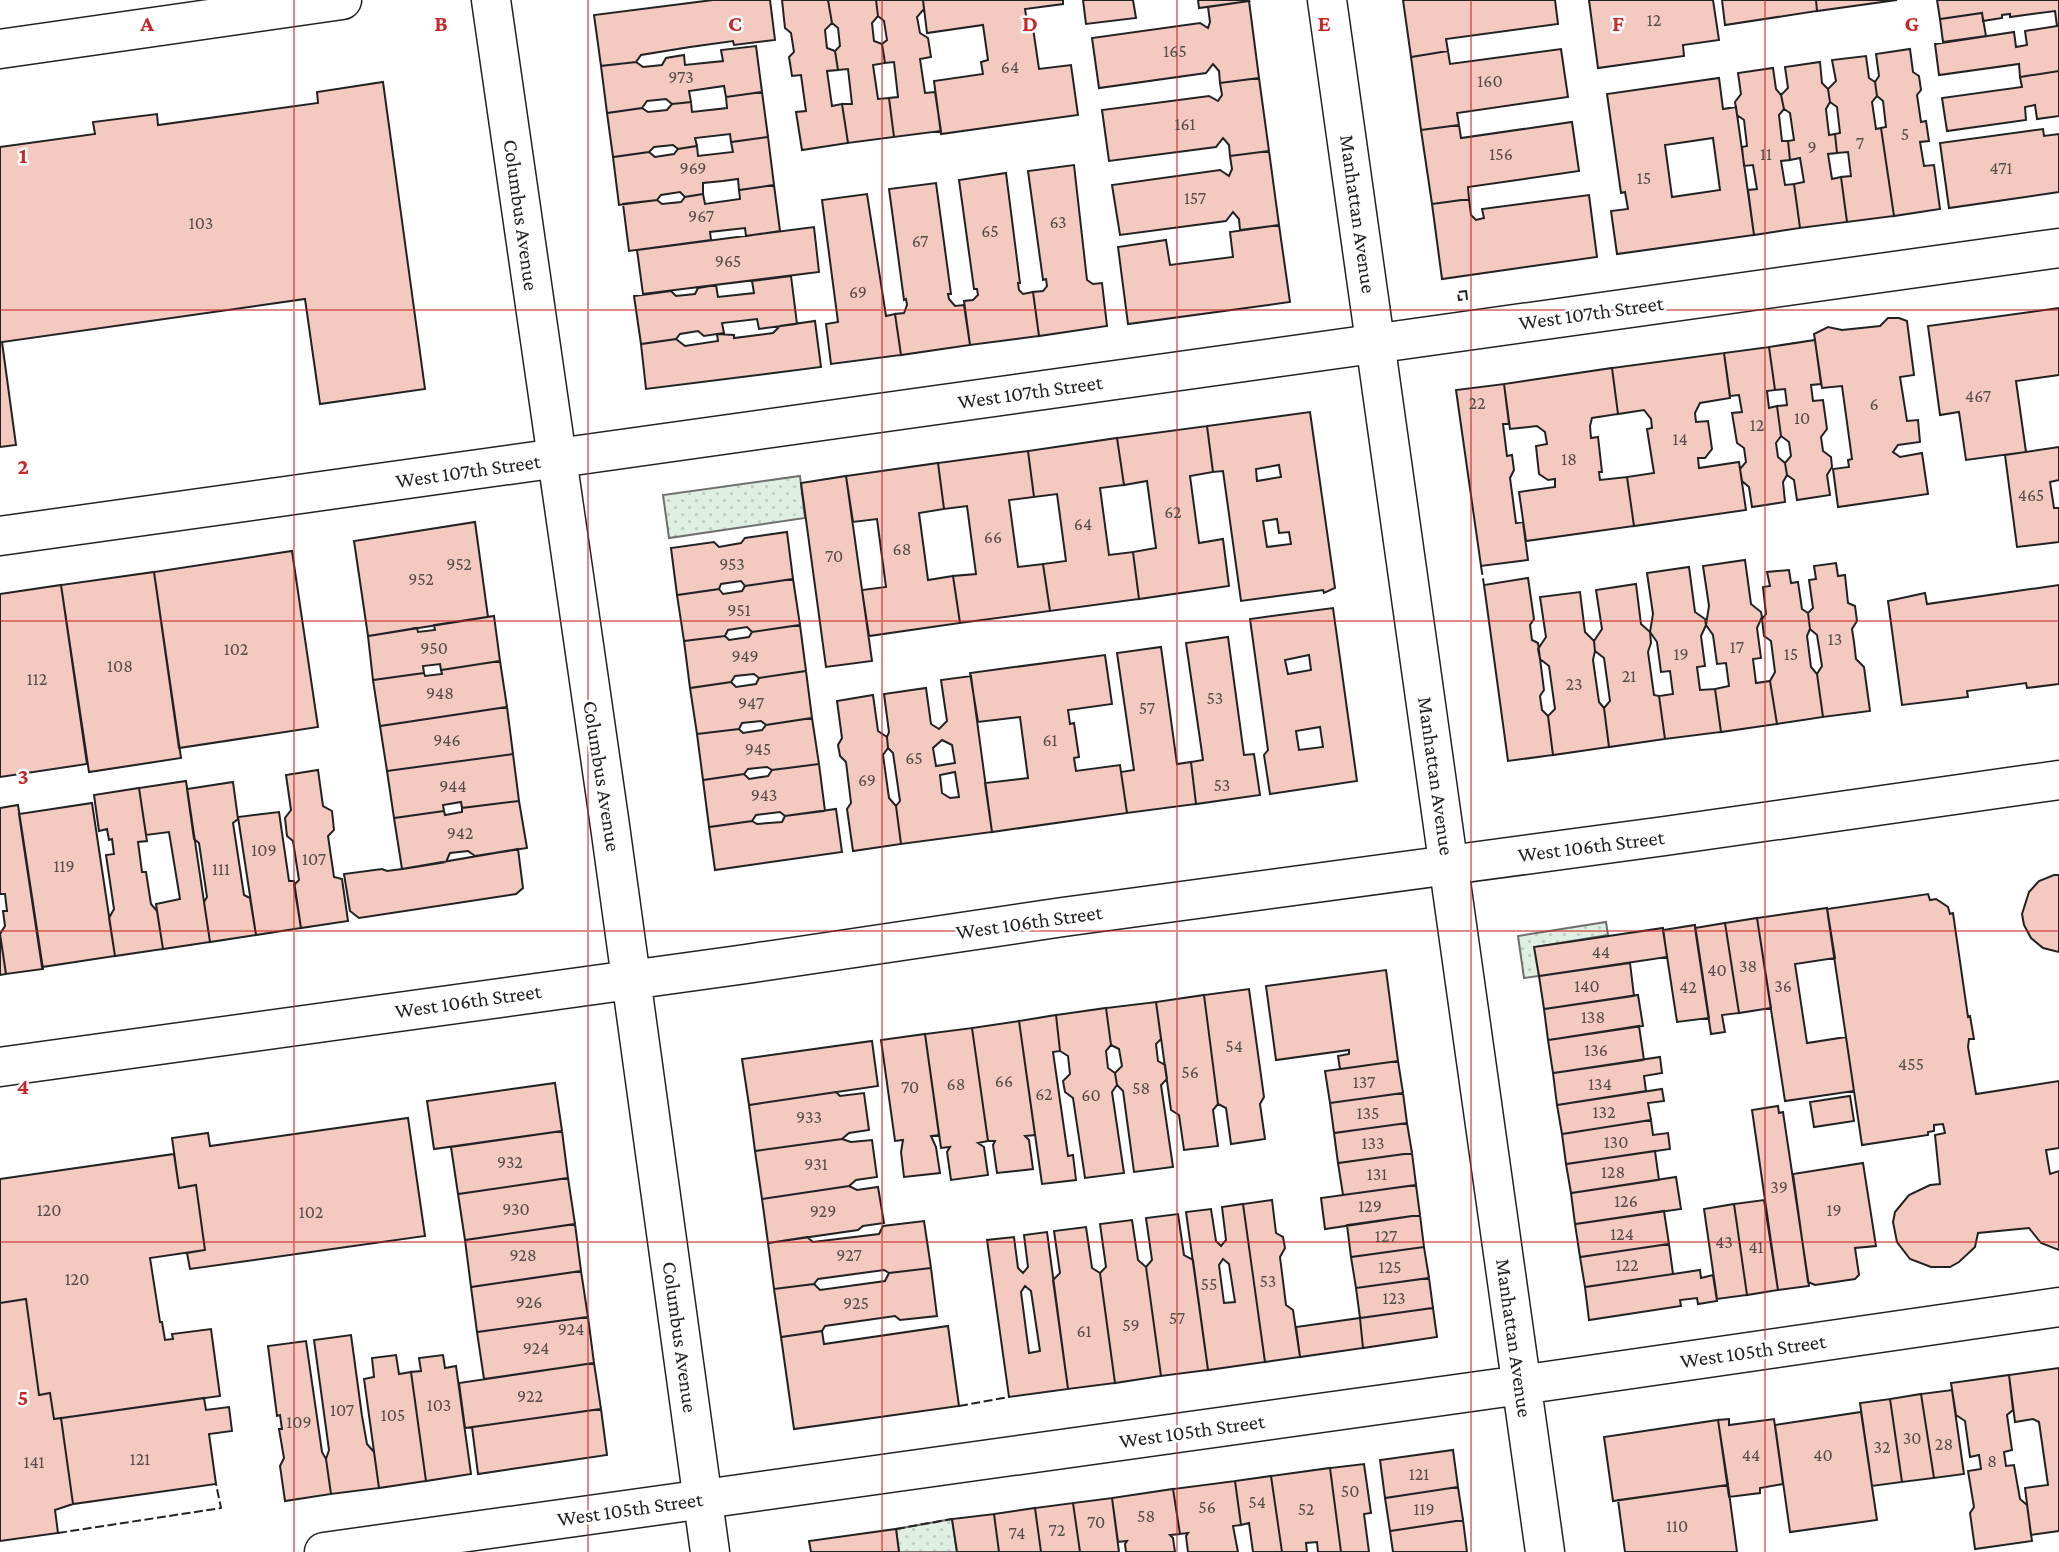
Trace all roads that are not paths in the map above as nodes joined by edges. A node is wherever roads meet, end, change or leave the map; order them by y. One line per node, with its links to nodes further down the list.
1 (342, 0): 4 (street)
2 (491, 0): 7 (street, Columbus Avenue)
3 (1328, 0): 6 (street, Manhattan Avenue)
4 (0, 49)
5 (2059, 248): 6 (street, West 107th Street)
6 (1377, 344): 7 (street, West 107th Street); 10 (street, Manhattan Avenue)
7 (556, 459): 8 (street, West 107th Street); 11 (street, Columbus Avenue)
8 (0, 536)
9 (2059, 780): 10 (street, West 106th Street)
10 (1448, 864): 11 (street, West 106th Street); 14 (street, Manhattan Avenue)
11 (631, 978): 12 (street, West 106th Street); 15 (street, Columbus Avenue)
12 (0, 1068)
13 (2059, 1307): 14 (street, West 105th Street)
14 (1521, 1385): 15 (street, West 105th Street); 18 (street, Manhattan Avenue)
15 (702, 1499): 16 (street, West 105th Street); 17 (street, Columbus Avenue)
16 (324, 1552)
17 (710, 1552)
18 (1545, 1552)

